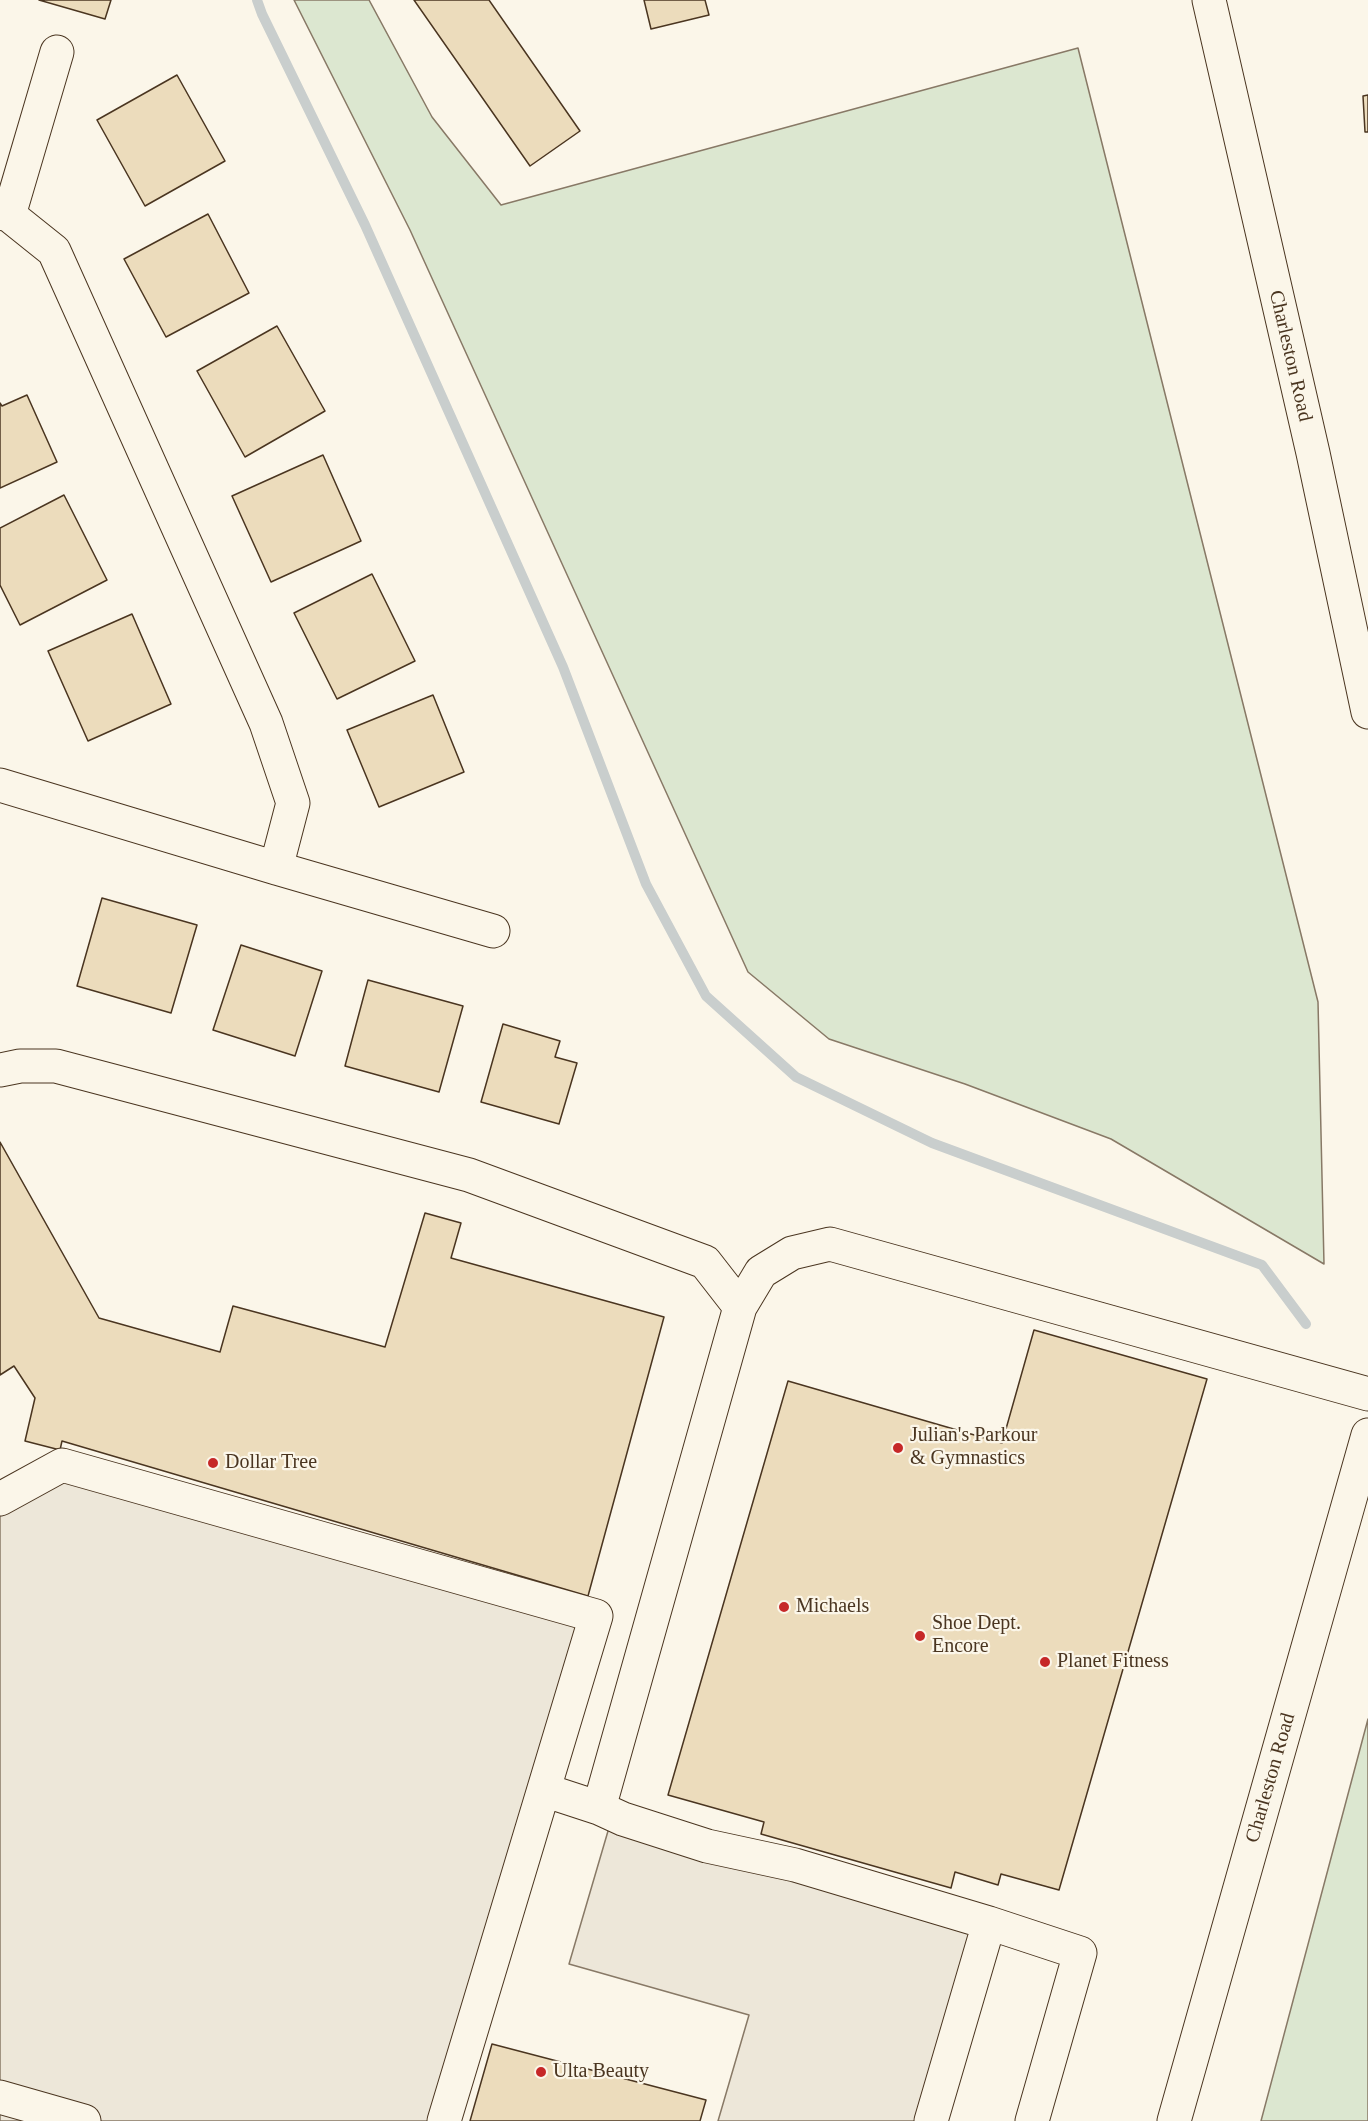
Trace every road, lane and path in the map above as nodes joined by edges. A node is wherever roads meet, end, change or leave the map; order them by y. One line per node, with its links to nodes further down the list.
1 (1209, 0): 4 (main road, Charleston Road)
2 (57, 52): 3 (main road)
3 (5, 214): 6 (main road)
4 (1368, 712)
5 (0, 785): 6 (main road)
6 (276, 868): 7 (main road)
7 (493, 931)
8 (0, 1070): 9 (main road)
9 (740, 1307): 10 (main road); 14 (main road)
10 (1368, 1394)
11 (1368, 1435): 21 (main road, Charleston Road)
12 (0, 1499): 13 (main road)
13 (544, 1790): 14 (main road); 18 (main road)
14 (599, 1808): 15 (main road)
15 (989, 1923): 19 (main road); 20 (main road)
16 (0, 2097): 17 (main road)
17 (84, 2121)
18 (444, 2121)
19 (931, 2121)
20 (1032, 2121)
21 (1174, 2121)

